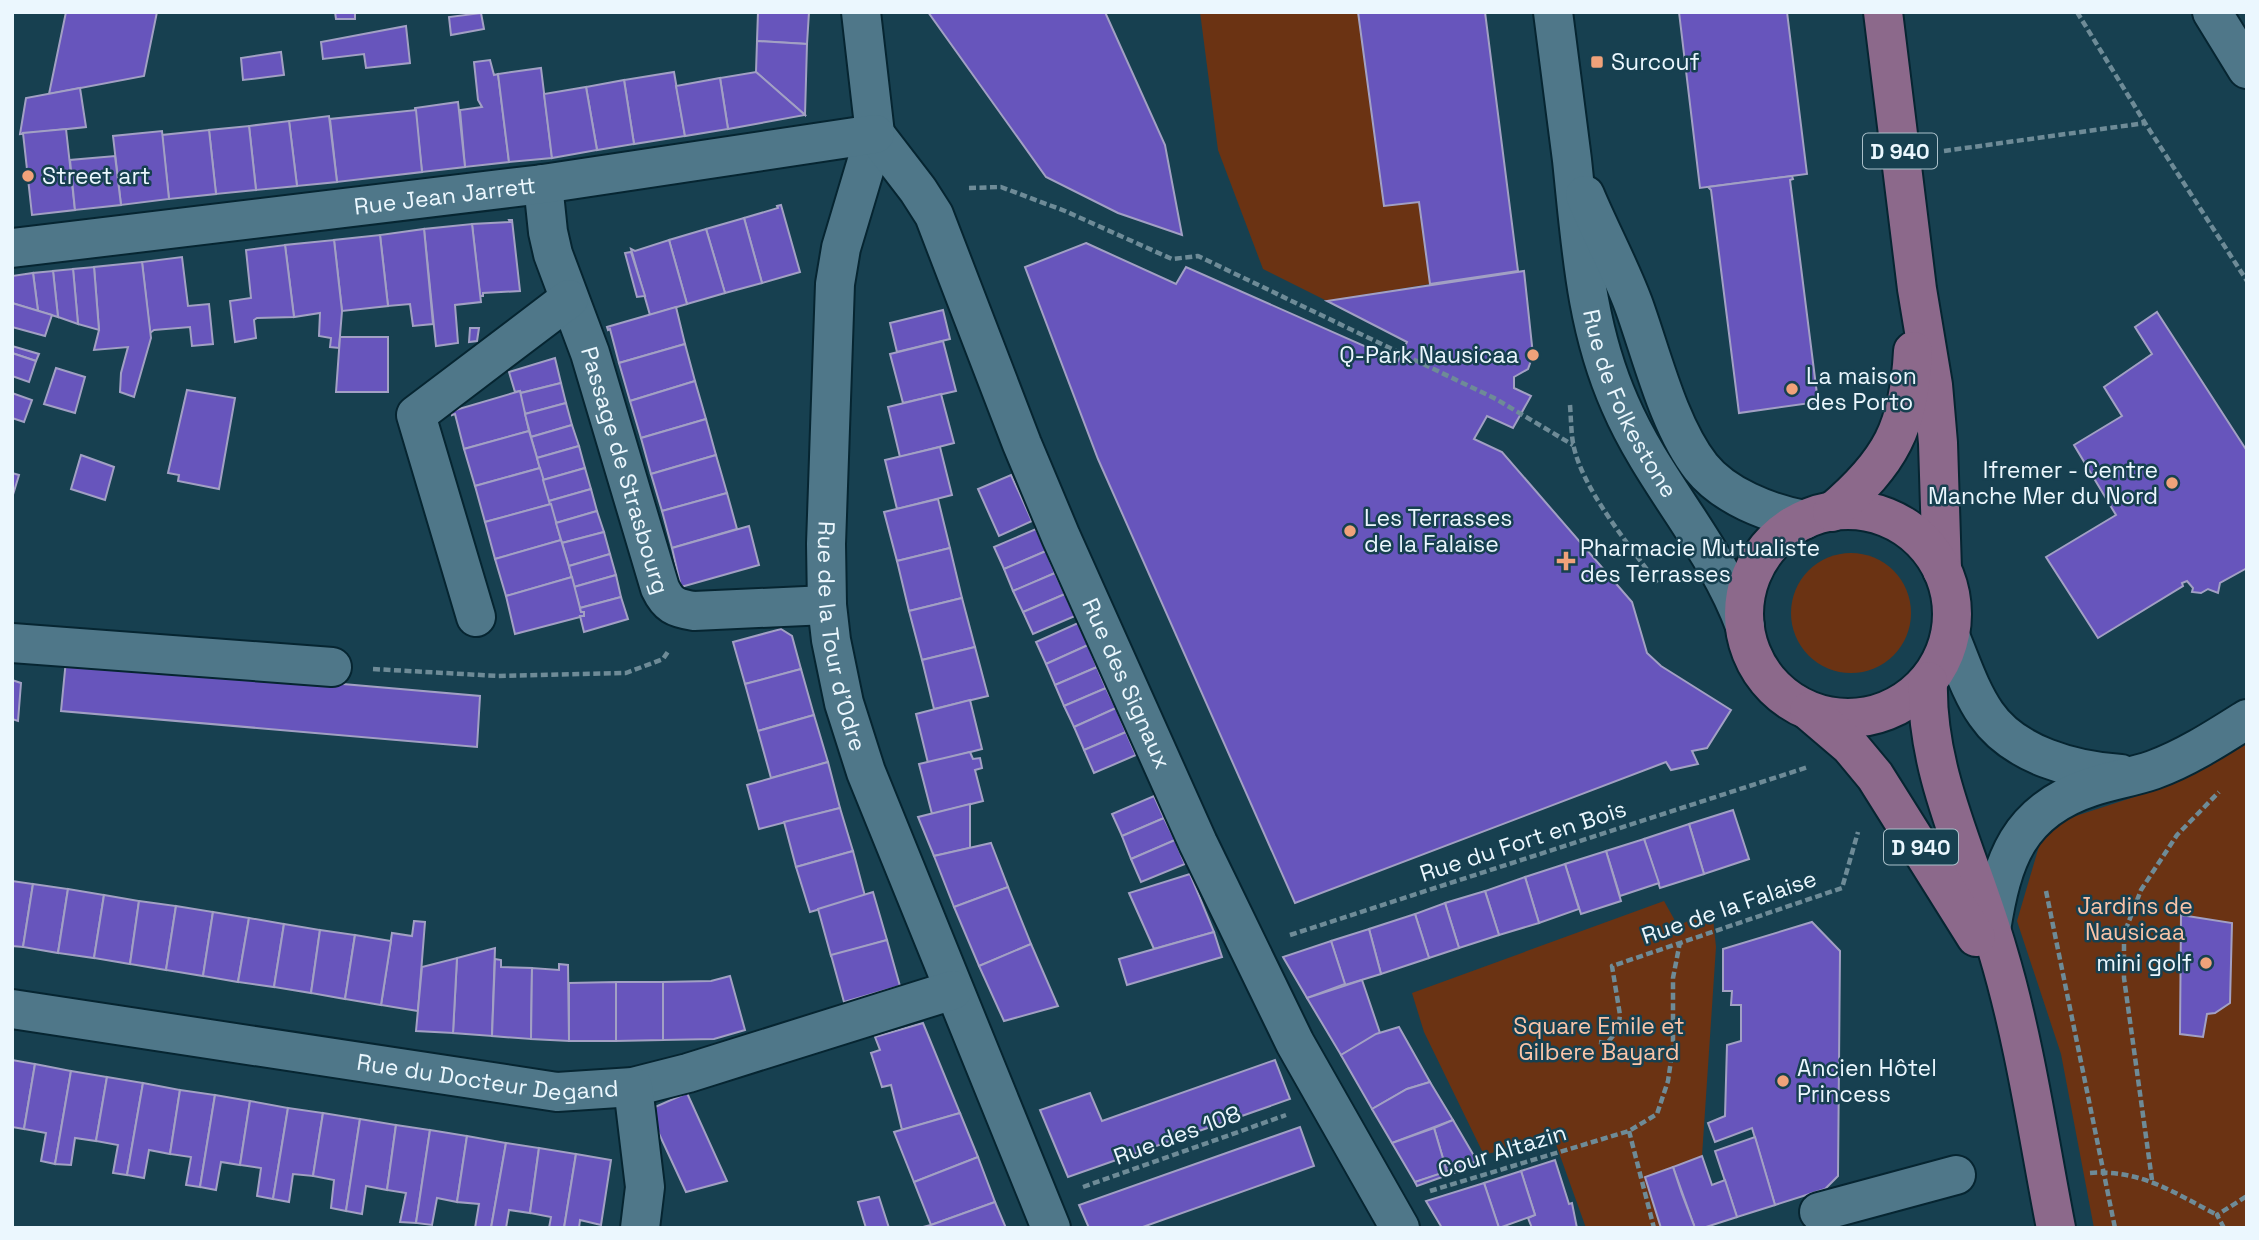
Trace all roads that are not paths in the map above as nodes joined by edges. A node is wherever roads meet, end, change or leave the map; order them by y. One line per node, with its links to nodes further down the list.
1 (861, 12): 6 (street, Rue de la Tour d'Odre)
2 (1553, 12): 7 (street, Rue de Folkestone)
3 (1882, 12): 10 (main road, D 940)
4 (2211, 12): 5 (street)
5 (2247, 69)
6 (875, 134): 8 (street, Rue Jean Jarrett); 14 (street, Rue de la Tour d'Odre); 32 (street, Rue des Signaux)
7 (1572, 160): 12 (street, Rue de Folkestone); 16 (street, Rue de Folkestone)
8 (543, 184): 9 (street, Rue Jean Jarrett); 11 (street, Passage de Strasbourg)
9 (12, 248)
10 (1917, 289): 12 (main road, D 940); 13 (main road, D 940)
11 (569, 299): 14 (street, Passage de Strasbourg); 15 (street)
12 (1818, 516): 13 (main road); 16 (main road)
13 (1942, 570): 17 (main road)
14 (827, 605): 25 (street, Rue de la Tour d'Odre)
15 (476, 617)
16 (1745, 626): 21 (main road)
17 (1950, 636): 20 (main road); 23 (street)
18 (12, 643): 19 (street)
19 (332, 667)
20 (1928, 681): 21 (main road); 24 (main road, D 940)
21 (1807, 709): 26 (main road, D 940)
22 (2247, 719): 23 (street)
23 (2137, 775): 24 (street)
24 (1991, 930): 26 (main road, D 940)
25 (953, 990): 28 (street, Rue du Docteur Degand); 31 (street, Rue de la Tour d'Odre)
26 (2011, 1004): 34 (main road, D 940)
27 (12, 1009): 28 (street, Rue du Docteur Degand)
28 (633, 1087): 33 (street)
29 (1956, 1175): 30 (street)
30 (1819, 1212)
31 (1046, 1215)
32 (1393, 1216)
33 (640, 1228)
34 (2056, 1228)

